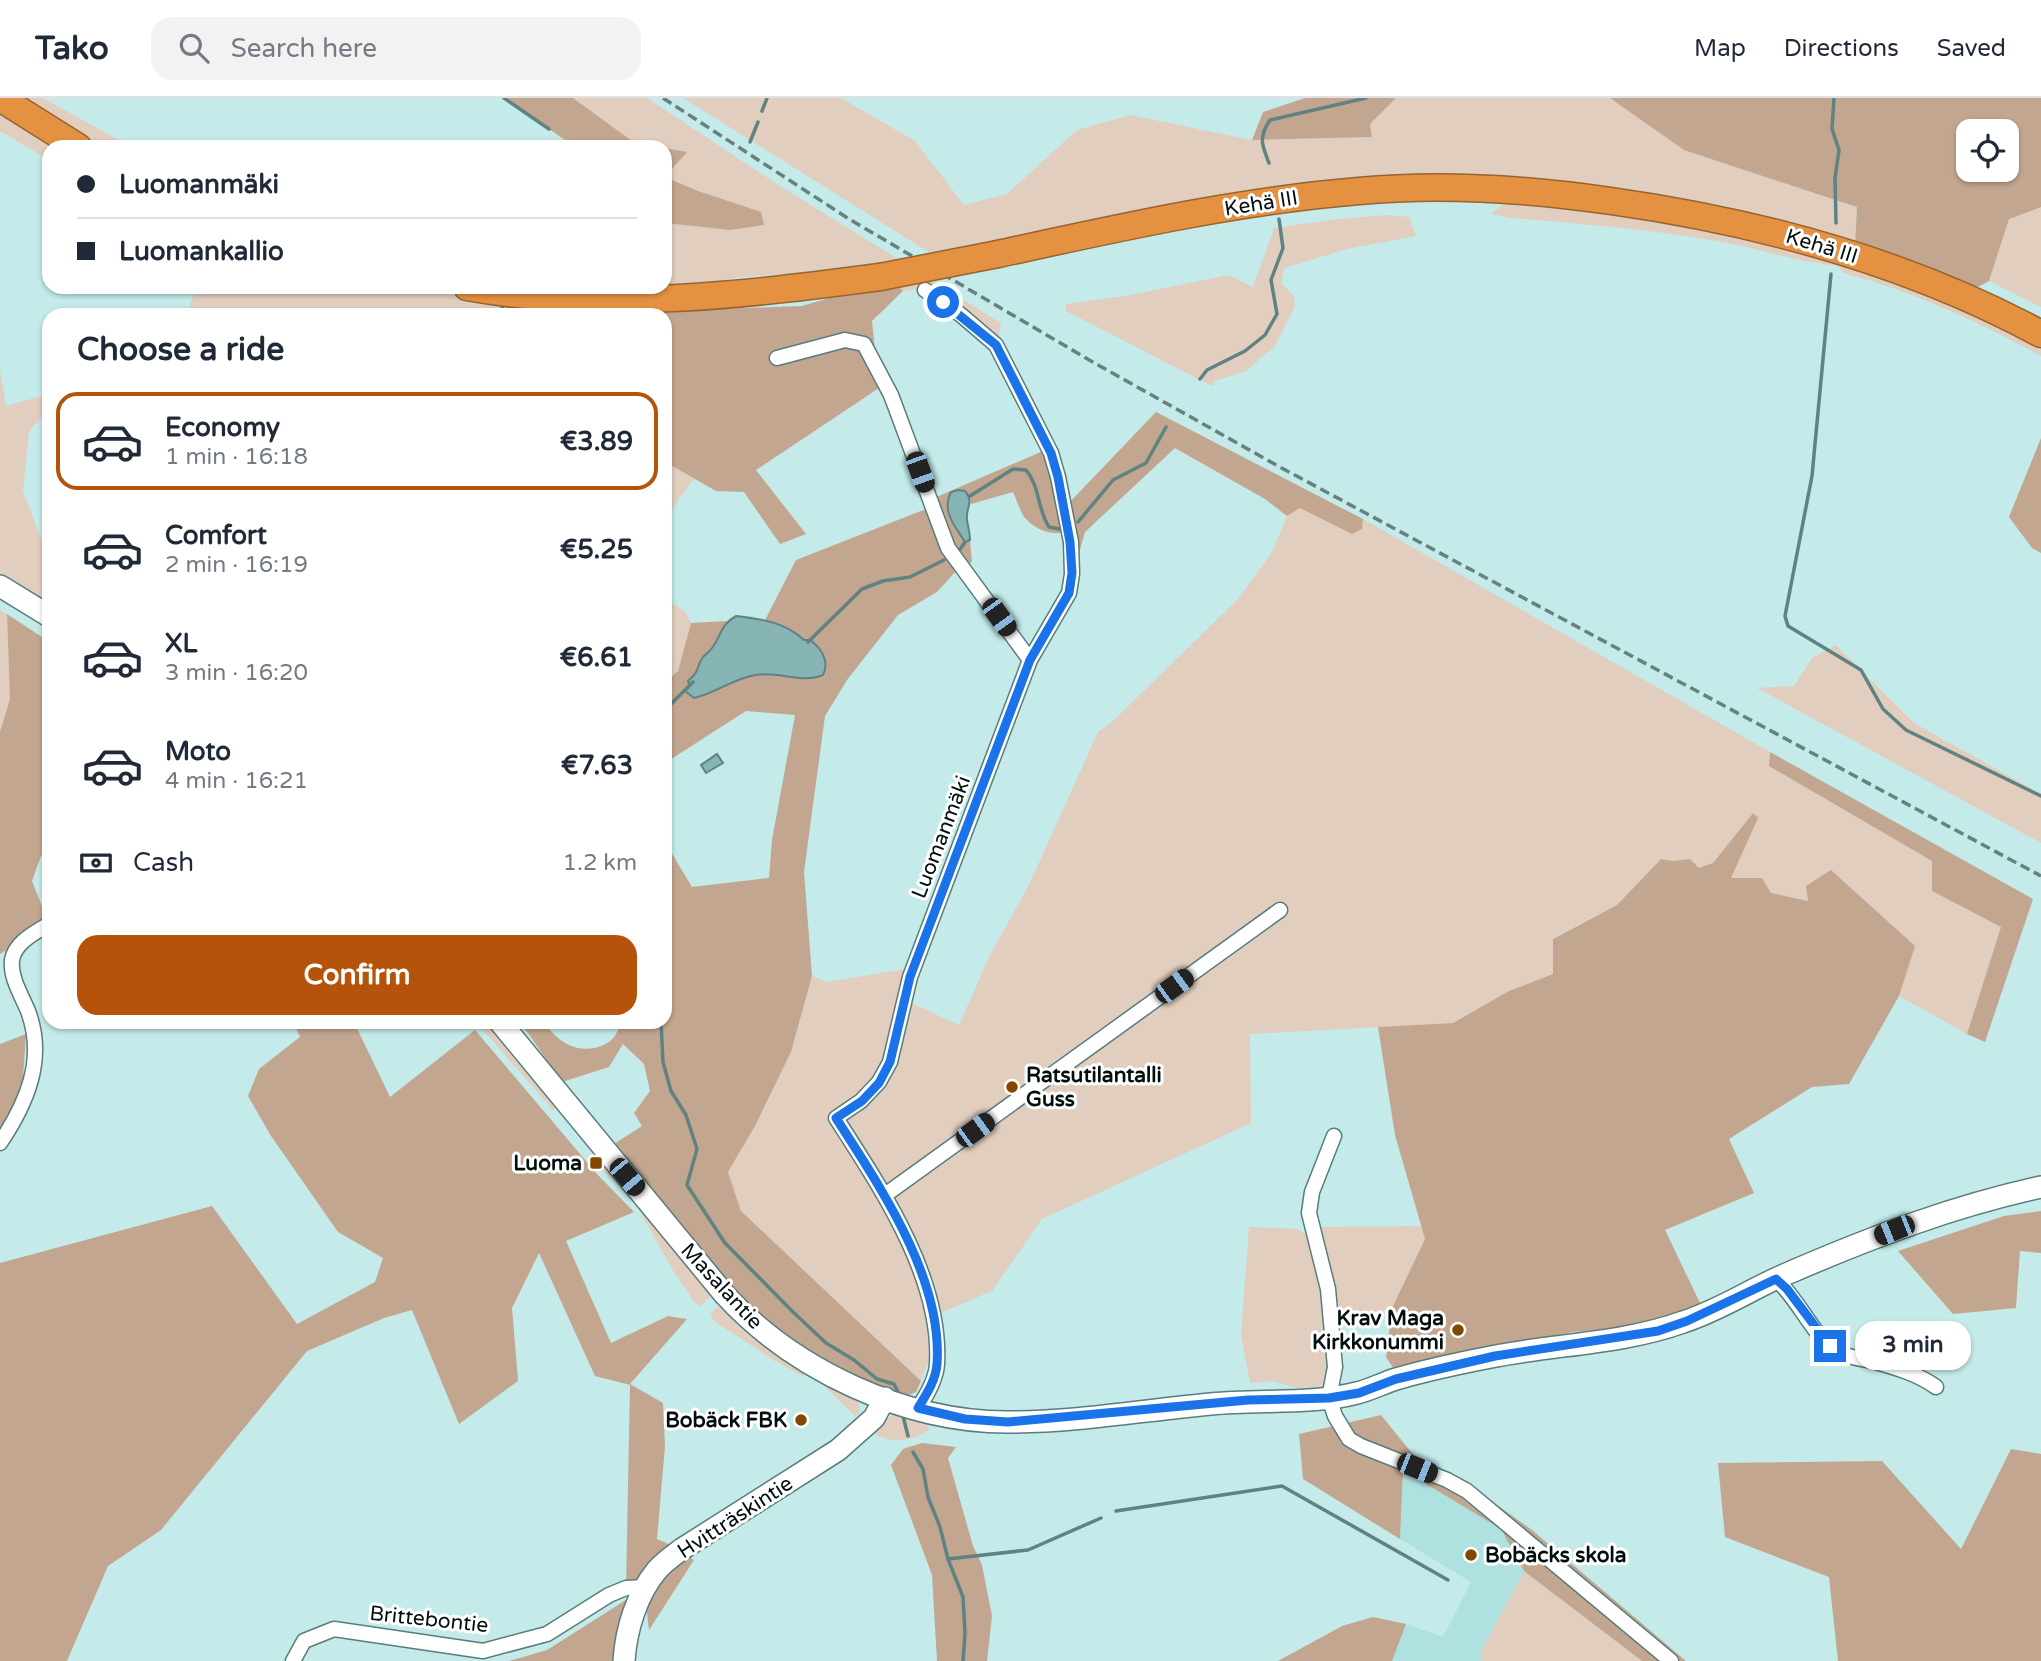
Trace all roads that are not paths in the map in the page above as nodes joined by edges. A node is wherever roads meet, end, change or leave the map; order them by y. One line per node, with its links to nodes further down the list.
1 (0, 98): 2 (highway)
2 (67, 140)
3 (925, 290): 9 (street, Luomanmäki)
4 (522, 294): 5 (highway, Kehä III, bridge)
5 (2041, 334)
6 (778, 358): 9 (street)
7 (0, 586): 8 (street)
8 (42, 612)
9 (1030, 660): 16 (street, Luomanmäki)
10 (1280, 910): 16 (street)
11 (42, 929): 14 (street)
12 (506, 1029): 19 (street, Masalantie)
13 (1334, 1136): 20 (street)
14 (0, 1143)
15 (2041, 1187): 17 (street, Masalantie)
16 (886, 1195): 21 (street, Luomanmäki)
17 (1776, 1279): 18 (street); 20 (street, Masalantie)
18 (1936, 1387)
19 (885, 1398): 21 (street, Masalantie); 22 (street, Hvitträskintie)
20 (1329, 1398): 21 (street, Masalantie); 25 (street)
21 (918, 1408)
22 (644, 1587): 23 (street, Brittebontie); 24 (street, Hvitträskintie)
23 (293, 1661)
24 (624, 1661)
25 (1671, 1661)

